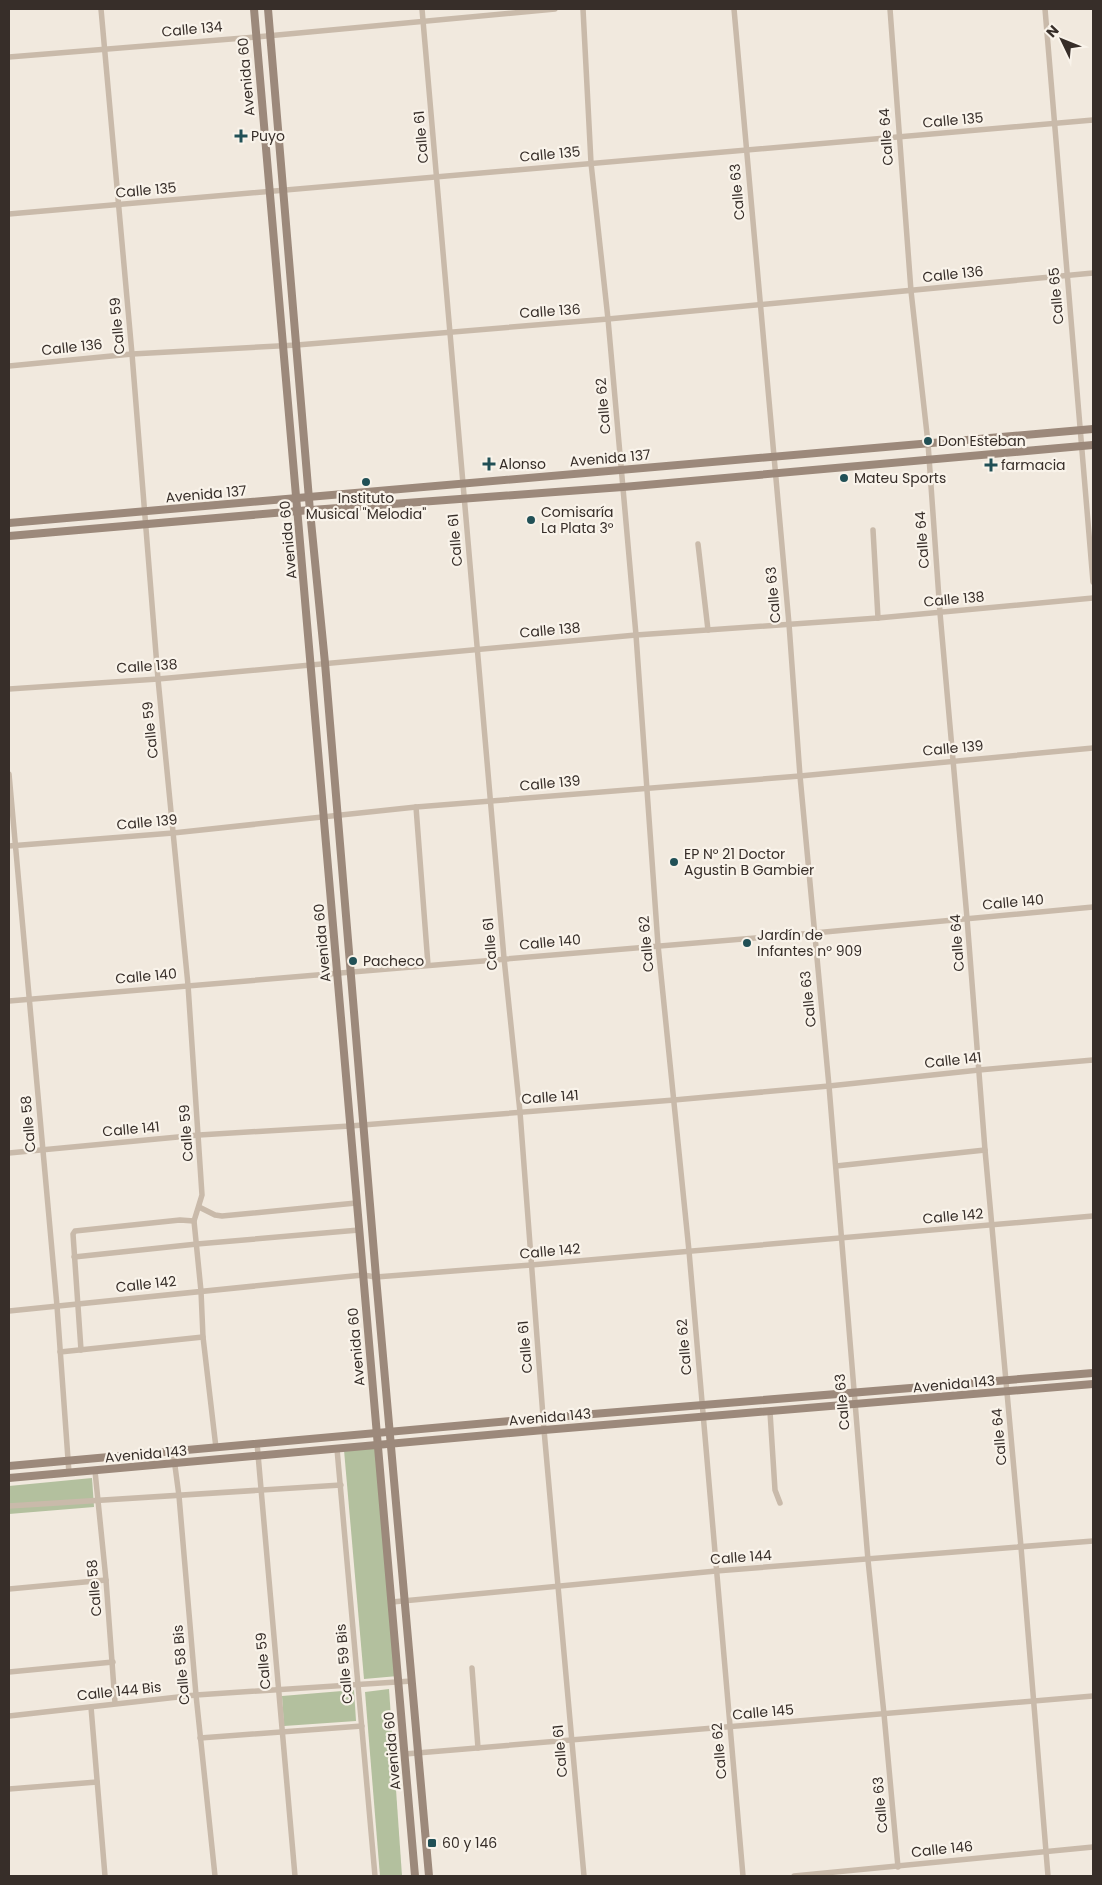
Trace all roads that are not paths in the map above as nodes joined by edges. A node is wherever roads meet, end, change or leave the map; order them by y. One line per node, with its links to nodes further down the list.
1 (102, 9): 13 (street, Calle 59)
2 (254, 9): 12 (main road, Avenida 60)
3 (268, 9): 11 (main road, Avenida 60)
4 (422, 9): 10 (street, Calle 61)
5 (555, 9): 10 (street, Calle 134)
6 (583, 9): 19 (street, Calle 62)
7 (734, 9): 18 (street, Calle 63)
8 (890, 9): 17 (street, Calle 64)
9 (1045, 9): 16 (street, Calle 65)
10 (423, 21): 11 (street, Calle 134); 20 (street, Calle 61)
11 (270, 35): 12 (street, Calle 134); 21 (main road, Avenida 60)
12 (256, 37): 13 (street, Calle 134); 22 (main road, Avenida 60)
13 (105, 49): 14 (street, Calle 134); 23 (street, Calle 59)
14 (9, 57)
15 (1093, 120): 16 (street, Calle 135)
16 (1055, 123): 17 (street, Calle 135); 26 (street, Calle 65)
17 (898, 137): 18 (street, Calle 135); 27 (street, Calle 64)
18 (746, 150): 19 (street, Calle 135); 28 (street, Calle 63)
19 (591, 163): 20 (street, Calle 135); 29 (street, Calle 62)
20 (438, 176): 21 (street, Calle 135); 30 (street, Calle 61)
21 (284, 189): 22 (street, Calle 135); 31 (main road, Avenida 60)
22 (268, 191): 23 (street, Calle 135); 32 (main road, Avenida 60)
23 (118, 206): 24 (street, Calle 135); 33 (street, Calle 59)
24 (9, 214)
25 (1093, 273): 26 (street, Calle 136)
26 (1067, 275): 27 (street, Calle 136); 36 (street, Calle 65)
27 (911, 291): 28 (street, Calle 136); 37 (street, Calle 64)
28 (759, 304): 29 (street, Calle 136); 40 (street, Calle 63)
29 (608, 319): 30 (street, Calle 136); 42 (street, Calle 62)
30 (449, 331): 31 (street, Calle 136); 44 (street, Calle 61)
31 (297, 345): 32 (street, Calle 136); 46 (main road, Avenida 60)
32 (282, 346): 33 (street, Calle 136); 47 (main road, Avenida 60)
33 (132, 354): 34 (street, Calle 136); 51 (street, Calle 59)
34 (9, 366)
35 (1093, 429): 36 (main road, Avenida 137)
36 (1080, 430): 37 (main road, Avenida 137); 39 (street, Calle 65)
37 (928, 443): 40 (main road, Avenida 137); 41 (street, Calle 64)
38 (1093, 445): 39 (main road, Avenida 137)
39 (1081, 446): 41 (main road, Avenida 137); 57 (street, Calle 65)
40 (773, 458): 42 (main road, Avenida 137); 43 (street, Calle 63)
41 (929, 460): 43 (main road, Avenida 137); 59 (street, Calle 64)
42 (622, 470): 44 (main road, Avenida 137); 45 (street, Calle 62)
43 (774, 474): 45 (main road, Avenida 137); 61 (street, Calle 63)
44 (463, 484): 46 (main road, Avenida 137); 48 (street, Calle 61)
45 (623, 487): 48 (main road, Avenida 137); 63 (street, Calle 62)
46 (310, 497): 47 (main road, Avenida 137); 50 (main road, Avenida 60)
47 (297, 498): 49 (main road, Avenida 60); 51 (main road, Avenida 137)
48 (464, 500): 50 (main road, Avenida 137); 64 (street, Calle 61)
49 (298, 511): 50 (main road, Avenida 137); 53 (main road, Avenida 137); 66 (main road, Avenida 60)
50 (310, 511): 65 (main road, Avenida 60)
51 (144, 512): 52 (main road, Avenida 137); 53 (street, Calle 59)
52 (9, 524)
53 (145, 524): 55 (main road, Avenida 137); 67 (street, Calle 59)
54 (873, 530): 60 (street)
55 (9, 536)
56 (698, 544): 62 (street)
57 (1093, 582)
58 (1093, 598): 59 (street, Calle 138)
59 (940, 613): 60 (street, Calle 138); 70 (street, Calle 64)
60 (878, 618): 61 (street, Calle 138)
61 (789, 624): 62 (street, Calle 138); 72 (street, Calle 63)
62 (708, 630): 63 (street, Calle 138)
63 (636, 635): 64 (street, Calle 138); 73 (street, Calle 62)
64 (477, 649): 65 (street, Calle 138); 74 (street, Calle 61)
65 (325, 663): 66 (street, Calle 138); 77 (main road, Avenida 60)
66 (310, 664): 67 (street, Calle 138); 76 (main road, Avenida 60)
67 (158, 678): 68 (street, Calle 138); 78 (street, Calle 59)
68 (9, 689)
69 (1093, 748): 70 (street, Calle 139)
70 (954, 760): 72 (street, Calle 139); 81 (street, Calle 64)
71 (9, 774): 79 (street, Calle 58)
72 (800, 776): 73 (street, Calle 139); 82 (street, Calle 63)
73 (647, 787): 74 (street, Calle 139); 83 (street, Calle 62)
74 (490, 800): 75 (street, Calle 139); 84 (street, Calle 61)
75 (416, 807): 77 (street, Calle 139); 85 (street)
76 (324, 816): 77 (street, Calle 139); 78 (street, Calle 139); 87 (main road, Avenida 60)
77 (337, 816): 86 (main road, Avenida 60)
78 (173, 833): 79 (street, Calle 139); 88 (street, Calle 59)
79 (12, 846): 89 (street, Calle 58)
80 (1093, 907): 81 (street, Calle 140)
81 (968, 918): 82 (street, Calle 140); 92 (street, Calle 64)
82 (814, 933): 83 (street, Calle 140); 93 (street, Calle 63)
83 (658, 945): 84 (street, Calle 140); 94 (street, Calle 62)
84 (504, 958): 85 (street, Calle 140); 95 (street, Calle 61)
85 (428, 965): 86 (street, Calle 140)
86 (351, 972): 87 (street, Calle 140); 96 (main road, Avenida 60)
87 (337, 974): 88 (street, Calle 140); 97 (main road, Avenida 60)
88 (188, 985): 89 (street, Calle 140); 98 (street, Calle 59)
89 (29, 999): 90 (street, Calle 140); 99 (street, Calle 58)
90 (9, 1001)
91 (1093, 1060): 92 (street, Calle 141)
92 (979, 1070): 93 (street, Calle 141); 100 (street, Calle 64)
93 (829, 1086): 94 (street, Calle 141); 102 (street, Calle 63)
94 (674, 1100): 95 (street, Calle 141); 111 (street, Calle 62)
95 (520, 1112): 96 (street, Calle 141); 113 (street, Calle 61)
96 (364, 1124): 97 (street, Calle 141); 115 (main road, Avenida 60)
97 (350, 1126): 98 (street, Calle 141); 103 (main road, Avenida 60)
98 (199, 1135): 99 (street, Calle 141); 104 (street, Calle 59)
99 (43, 1148): 101 (street, Calle 141); 118 (street, Calle 58)
100 (985, 1150): 102 (street); 107 (street, Calle 64)
101 (9, 1153)
102 (836, 1166): 109 (street, Calle 63)
103 (356, 1203): 104 (street); 108 (main road, Avenida 60)
104 (199, 1207): 106 (street, Calle 59)
105 (1093, 1216): 107 (street, Calle 142)
106 (194, 1221): 110 (street, Calle 59); 112 (street)
107 (993, 1225): 109 (street, Calle 142); 124 (street, Calle 64)
108 (359, 1230): 110 (street); 114 (main road, Avenida 60)
109 (841, 1238): 111 (street, Calle 142); 126 (street, Calle 63)
110 (197, 1244): 112 (street); 116 (street, Calle 59)
111 (689, 1251): 113 (street, Calle 142); 128 (street, Calle 62)
112 (74, 1257): 117 (street)
113 (531, 1265): 115 (street, Calle 142); 132 (street, Calle 61)
114 (362, 1275): 115 (street, Calle 142); 116 (street, Calle 142); 135 (main road, Avenida 60)
115 (376, 1277): 134 (main road, Avenida 60)
116 (201, 1291): 117 (street, Calle 142); 120 (street, Calle 59)
117 (79, 1303): 118 (street, Calle 142); 121 (street)
118 (57, 1306): 119 (street, Calle 142); 122 (street, Calle 58)
119 (9, 1311)
120 (203, 1337): 121 (street); 139 (street, Calle 59)
121 (81, 1350): 122 (street)
122 (60, 1352): 143 (street, Calle 58)
123 (1093, 1373): 124 (main road, Avenida 143)
124 (1006, 1381): 126 (main road, Avenida 143); 127 (street, Calle 64)
125 (1093, 1384): 127 (main road, Avenida 143)
126 (854, 1393): 128 (main road, Avenida 143); 129 (street, Calle 63)
127 (1007, 1393): 129 (main road, Avenida 143); 156 (street, Calle 64)
128 (702, 1405): 131 (street, Calle 62); 132 (main road, Avenida 143)
129 (854, 1405): 130 (main road, Avenida 143); 157 (street, Calle 63)
130 (770, 1412): 131 (main road, Avenida 143); 153 (street)
131 (702, 1417): 133 (main road, Avenida 143); 158 (street, Calle 62)
132 (544, 1418): 133 (street, Calle 61); 134 (main road, Avenida 143)
133 (544, 1430): 137 (main road, Avenida 143); 160 (street, Calle 61)
134 (390, 1433): 135 (main road, Avenida 143); 137 (main road, Avenida 60)
135 (376, 1434): 136 (main road, Avenida 143); 138 (main road, Avenida 60)
136 (257, 1444): 139 (main road, Avenida 143); 142 (street, Calle 59)
137 (391, 1444): 138 (main road, Avenida 143); 162 (main road, Avenida 60)
138 (377, 1445): 140 (main road, Avenida 143); 163 (main road, Avenida 60)
139 (216, 1448): 141 (main road, Avenida 143)
140 (337, 1449): 142 (main road, Avenida 143); 149 (street, Calle 59 Bis)
141 (173, 1452): 143 (main road, Avenida 143); 144 (street, Calle 58 Bis)
142 (258, 1456): 144 (main road, Avenida 143); 150 (street, Calle 59)
143 (67, 1461): 145 (main road, Avenida 143); 147 (street, Calle 58)
144 (176, 1464): 146 (main road, Avenida 143); 151 (street, Calle 58 Bis)
145 (9, 1466)
146 (95, 1471): 147 (main road, Avenida 143); 152 (street, Calle 58)
147 (69, 1473): 148 (main road, Avenida 143)
148 (9, 1478)
149 (341, 1485): 150 (street); 169 (street, Calle 59 Bis)
150 (262, 1490): 151 (street); 170 (street, Calle 59)
151 (179, 1496): 152 (street); 171 (street, Calle 58 Bis)
152 (98, 1501): 154 (street); 159 (street, Calle 58)
153 (780, 1503)
154 (9, 1506)
155 (1093, 1541): 156 (street, Calle 144)
156 (1021, 1547): 157 (street, Calle 144); 173 (street, Calle 64)
157 (868, 1560): 158 (street, Calle 144); 176 (street, Calle 63)
158 (716, 1571): 160 (street, Calle 144); 179 (street, Calle 62)
159 (106, 1580): 161 (street); 164 (street, Calle 58)
160 (558, 1585): 162 (street, Calle 144); 182 (street, Calle 61)
161 (9, 1589)
162 (405, 1600): 163 (street, Calle 144); 167 (main road, Avenida 60)
163 (392, 1602): 168 (main road, Avenida 60)
164 (113, 1662): 166 (street); 174 (street, Calle 58)
165 (472, 1668): 183 (street)
166 (9, 1672)
167 (412, 1681): 168 (street, Calle 144 Bis); 184 (main road, Avenida 60)
168 (399, 1682): 169 (street, Calle 144 Bis); 185 (main road, Avenida 60)
169 (359, 1685): 170 (street, Calle 144 Bis); 178 (street, Calle 59 Bis)
170 (278, 1689): 171 (street, Calle 144 Bis); 180 (street, Calle 59)
171 (196, 1695): 174 (street, Calle 144 Bis); 181 (street, Calle 58 Bis)
172 (1093, 1696): 173 (street, Calle 145)
173 (1033, 1701): 176 (street, Calle 145); 189 (street, Calle 64)
174 (115, 1703): 175 (street, Calle 144 Bis)
175 (91, 1706): 177 (street, Calle 144 Bis); 186 (street)
176 (884, 1714): 179 (street, Calle 145); 190 (street, Calle 63)
177 (9, 1716)
178 (362, 1726): 180 (street); 194 (street, Calle 59 Bis)
179 (730, 1727): 182 (street, Calle 145); 198 (street, Calle 62)
180 (282, 1732): 181 (street); 193 (street, Calle 59)
181 (200, 1738): 192 (street, Calle 58 Bis)
182 (572, 1739): 183 (street, Calle 145); 197 (street, Calle 61)
183 (478, 1748): 184 (street, Calle 145)
184 (419, 1753): 185 (street, Calle 145); 196 (main road, Avenida 60)
185 (405, 1754): 195 (main road, Avenida 60)
186 (97, 1782): 187 (street); 191 (street)
187 (9, 1789)
188 (1093, 1847): 189 (street, Calle 146)
189 (1045, 1851): 190 (street, Calle 146); 200 (street, Calle 64)
190 (898, 1867): 199 (street, Calle 146)
191 (105, 1876)
192 (215, 1876)
193 (295, 1876)
194 (375, 1876)
195 (415, 1876)
196 (429, 1876)
197 (584, 1876)
198 (743, 1876)
199 (794, 1876)
200 (1048, 1876)

